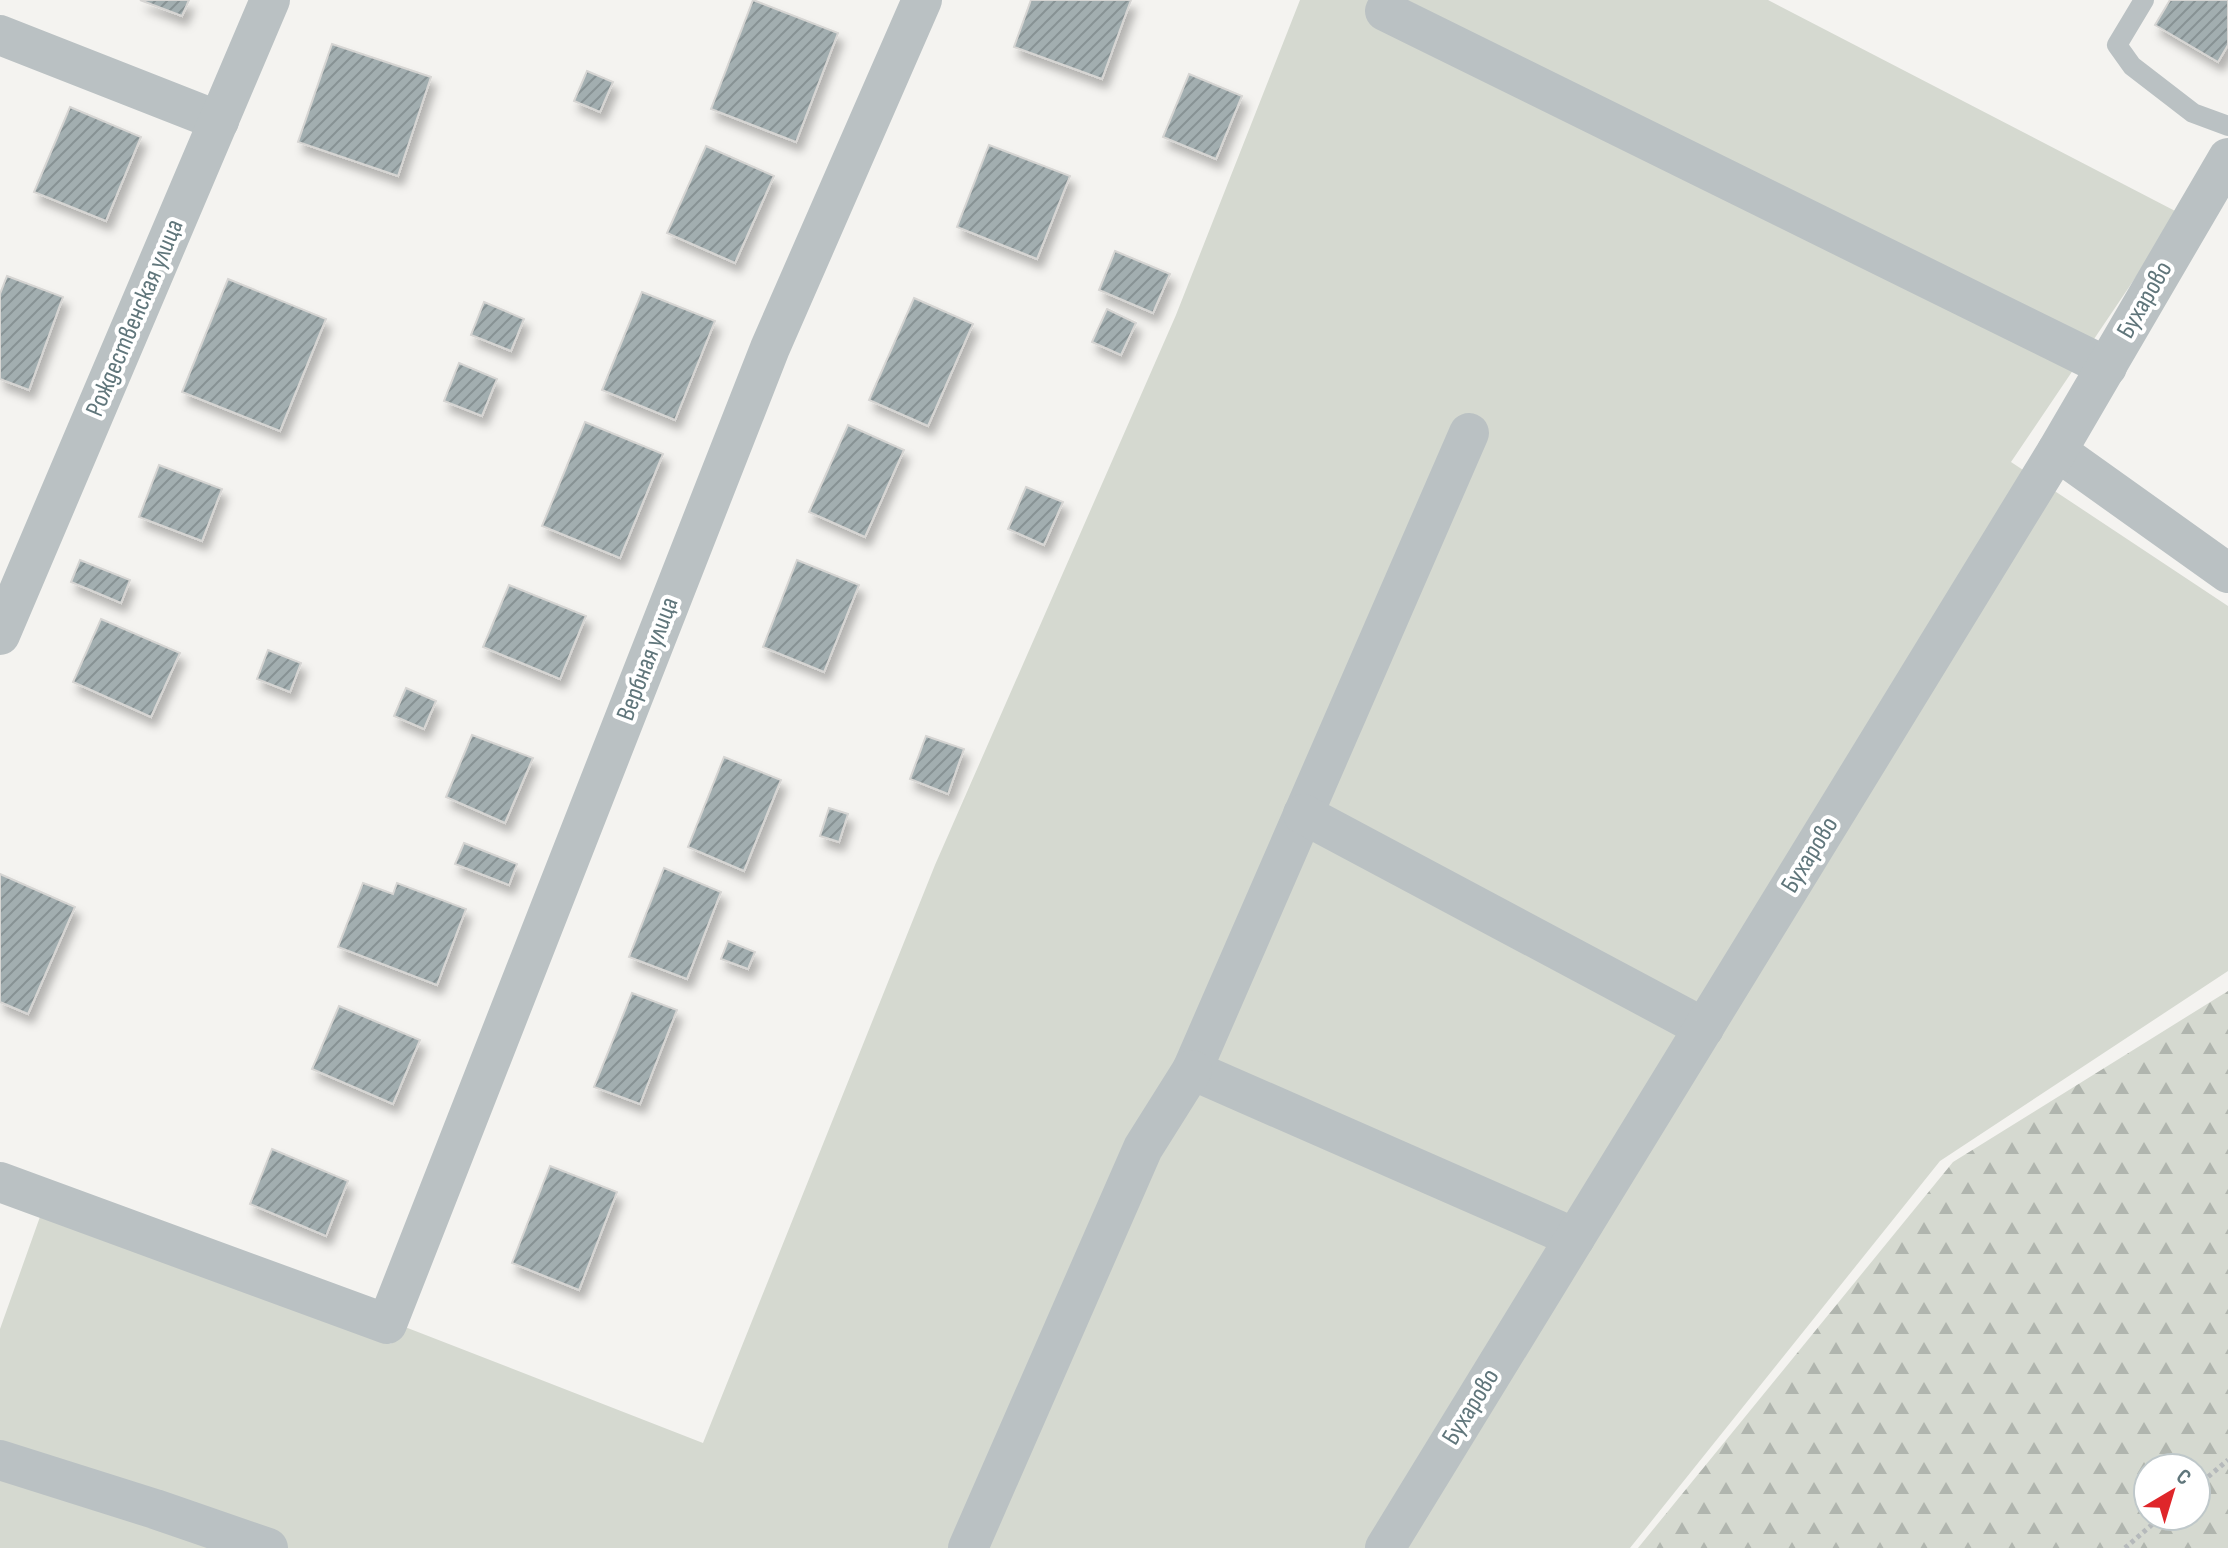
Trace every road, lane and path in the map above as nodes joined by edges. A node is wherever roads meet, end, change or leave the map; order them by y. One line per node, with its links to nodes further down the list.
1 (270, 0): 6 (street, Рождественская улица)
2 (922, 0): 17 (street, Вербная улица)
3 (2144, 0): 7 (lane)
4 (1385, 11): 9 (street)
5 (0, 35): 6 (street)
6 (219, 121): 13 (street, Рождественская улица)
7 (2228, 126)
8 (2228, 158): 9 (street, Бухарово)
9 (2107, 367): 11 (street, Бухарово)
10 (1469, 433): 14 (street)
11 (2057, 451): 12 (street); 15 (street, Бухарово)
12 (2228, 573)
13 (0, 635)
14 (1303, 814): 15 (street); 16 (street)
15 (1704, 1028): 18 (street, Бухарово)
16 (1192, 1070): 18 (street); 24 (street)
17 (0, 1182)
18 (1575, 1238): 25 (street, Бухарово)
19 (0, 1460): 23 (street)
20 (2228, 1460): 21 (path)
21 (2212, 1474)
22 (2144, 1532): 26 (path)
23 (268, 1548)
24 (968, 1548)
25 (1385, 1548)
26 (2125, 1548)

